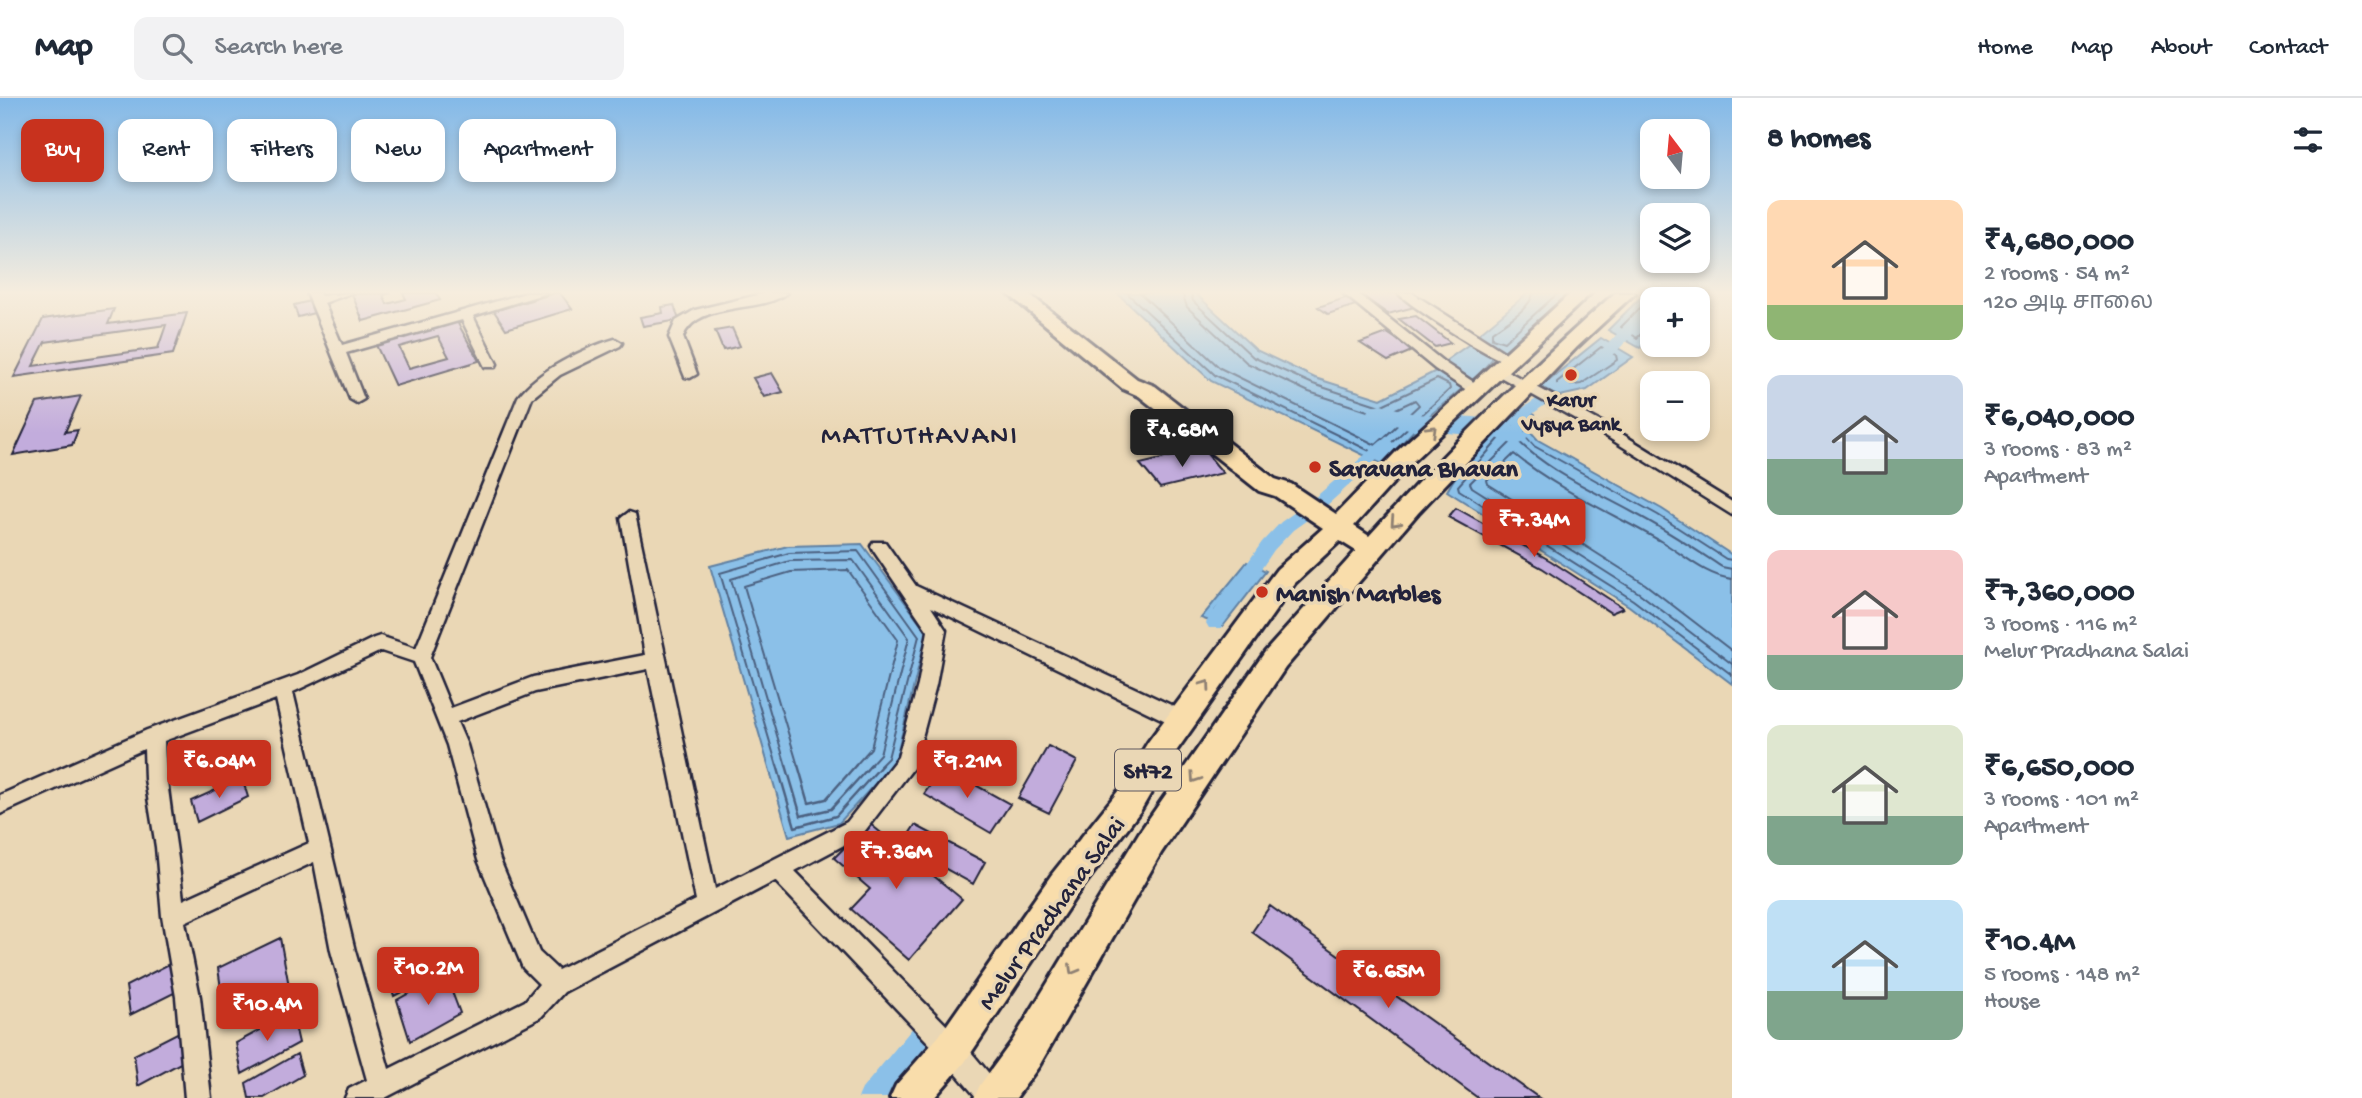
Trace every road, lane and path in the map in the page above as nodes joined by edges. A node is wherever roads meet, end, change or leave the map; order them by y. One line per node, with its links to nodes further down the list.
1 (333, 340): 12 (street)
2 (378, 340): 12 (street)
3 (478, 340): 14 (street)
4 (677, 340): 15 (street)
5 (1074, 340): 17 (main road)
6 (1098, 340): 17 (main road)
7 (1407, 340): 18 (street)
8 (1473, 340): 13 (street)
9 (1529, 340): 13 (main road, Melur Pradhana Salai / SH72)
10 (1580, 340): 16 (main road, Melur Pradhana Salai / SH72)
11 (615, 343): 26 (street)
12 (338, 351): 19 (street)
13 (1504, 362): 16 (street); 18 (main road, Melur Pradhana Salai / SH72)
14 (490, 363)
15 (690, 374)
16 (1532, 388): 20 (street); 24 (main road, Melur Pradhana Salai / SH72, one-way to 24)
17 (1147, 391): 22 (main road)
18 (1469, 393): 22 (main road, Melur Pradhana Salai / SH72, one-way to 18)
19 (357, 399)
20 (1732, 509)
21 (629, 518): 27 (street)
22 (1312, 518): 24 (main road); 30 (main road, Melur Pradhana Salai / SH72, one-way to 22)
23 (879, 545): 25 (street)
24 (1364, 556): 43 (main road, Melur Pradhana Salai / SH72, one-way to 43)
25 (910, 591): 30 (street); 34 (street)
26 (422, 657): 28 (street); 29 (street)
27 (655, 660): 29 (street); 35 (street)
28 (283, 688): 31 (street); 33 (street)
29 (447, 718): 37 (street)
30 (1181, 719): 38 (main road, Melur Pradhana Salai / SH72)
31 (154, 736): 32 (street); 36 (street)
32 (0, 805)
33 (321, 848): 36 (street); 39 (street)
34 (778, 869): 35 (street); 38 (street)
35 (708, 906): 37 (street)
36 (173, 916): 40 (street)
37 (556, 984): 39 (street)
38 (952, 1049): 42 (main road, Melur Pradhana Salai / SH72); 43 (street)
39 (381, 1085): 41 (street)
40 (198, 1098)
41 (358, 1098)
42 (909, 1098)
43 (993, 1098)

